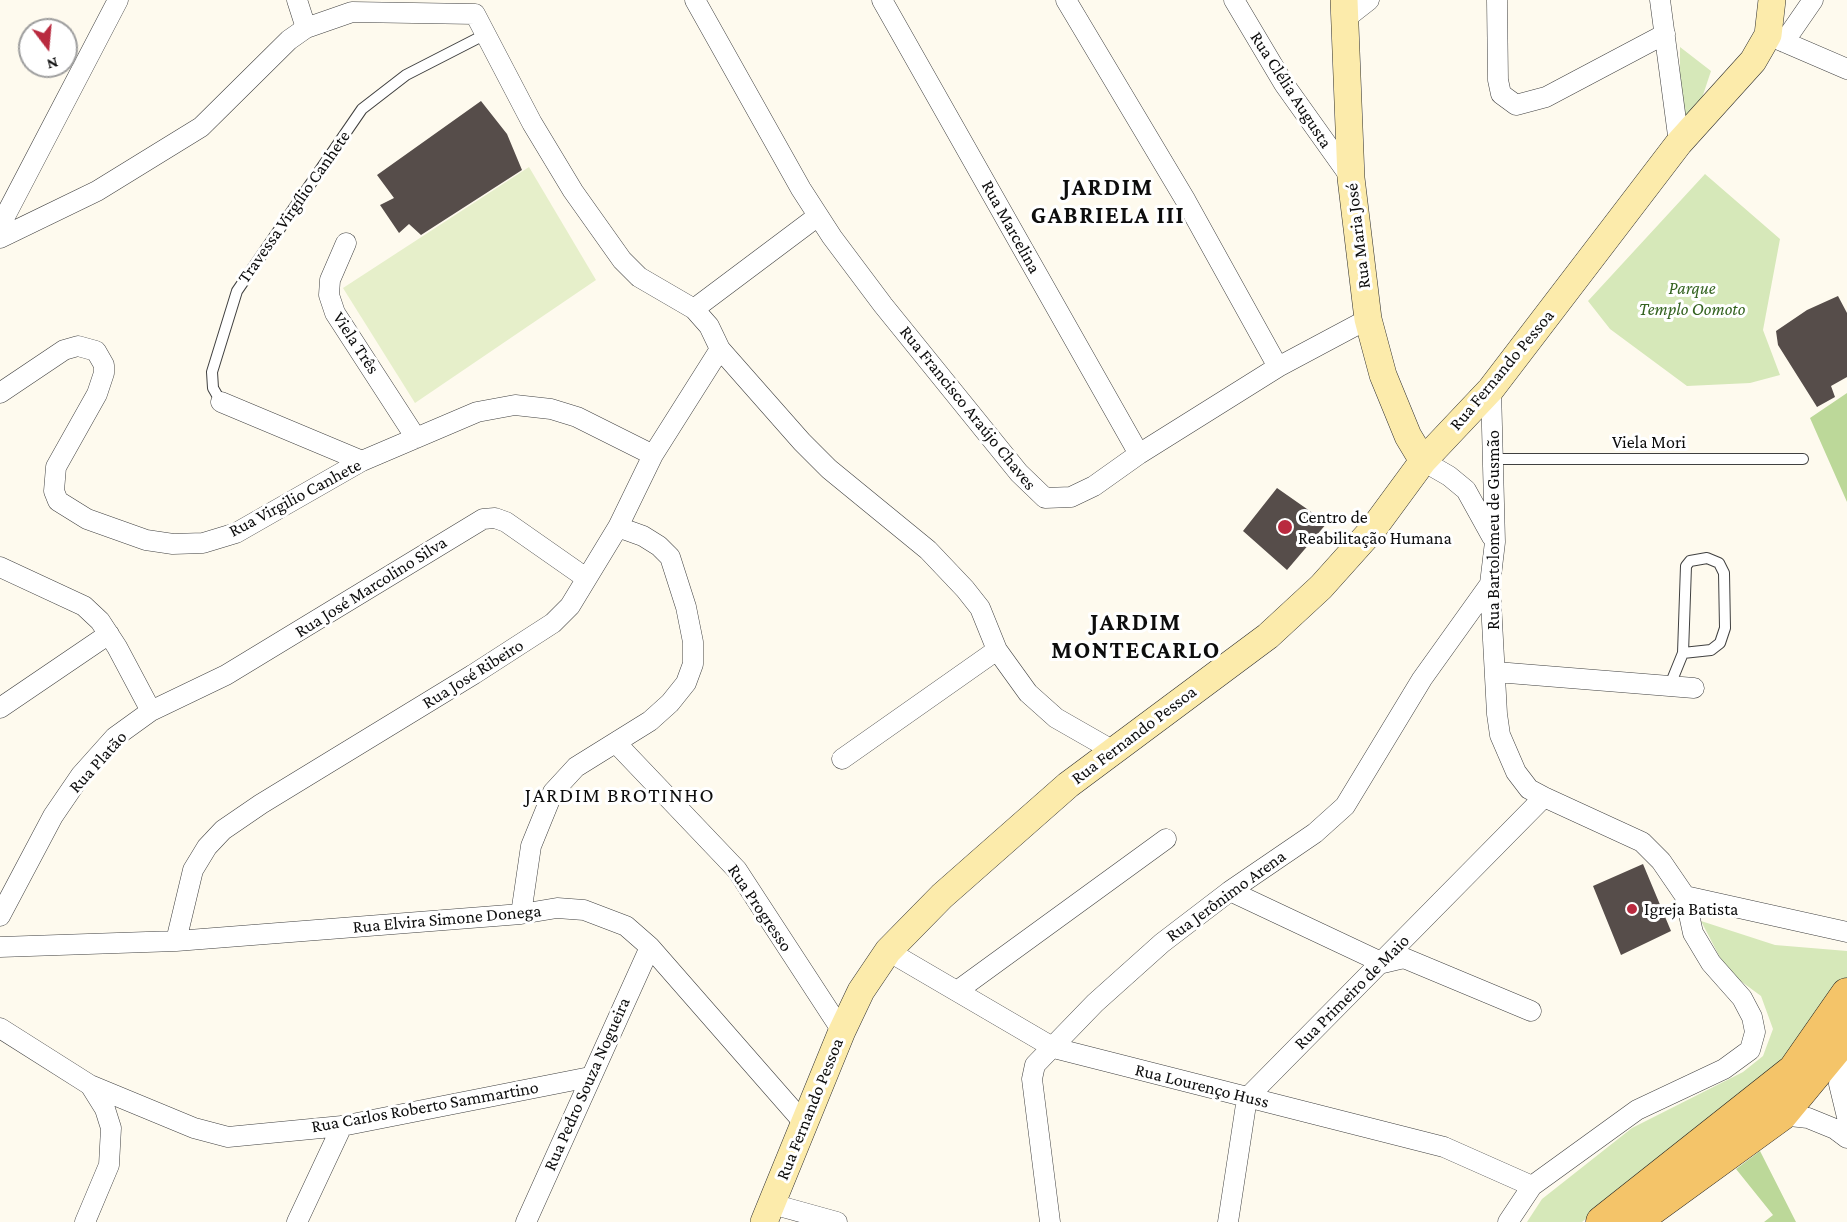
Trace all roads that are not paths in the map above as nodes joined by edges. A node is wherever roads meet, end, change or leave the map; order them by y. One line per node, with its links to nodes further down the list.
1 (118, 0): 22 (street)
2 (297, 0): 14 (street)
3 (695, 0): 21 (street, Rua Francisco Araújo Chaves)
4 (882, 0): 33 (street, Rua Marcelina)
5 (1066, 0): 28 (street)
6 (1234, 0): 20 (street, Rua Clélia Augusta)
7 (1369, 0): 13 (street)
8 (1497, 0): 16 (street)
9 (1660, 0): 16 (street)
10 (1772, 0): 17 (main road, Rua Fernando Pessoa)
11 (1812, 0): 17 (street)
12 (477, 7): 14 (street); 15 (street)
13 (1345, 9): 20 (main road, Rua Maria José)
14 (306, 28): 23 (street)
15 (486, 34): 25 (street); 31 (lane, Travessa Virgílio Canhete)
16 (1665, 34): 19 (street)
17 (1776, 39): 18 (street); 19 (main road, Rua Fernando Pessoa)
18 (1846, 70)
19 (1679, 143): 29 (main road, Rua Fernando Pessoa)
20 (1351, 177): 26 (main road, Rua Maria José)
21 (818, 216): 25 (street); 33 (street, Rua Francisco Araújo Chaves)
22 (0, 226)
23 (0, 238)
24 (346, 243): 32 (street, Viela Três)
25 (694, 309): 27 (street)
26 (1368, 320): 28 (street, Rua Francisco Araújo Chaves); 38 (main road, Rua Maria José)
27 (720, 349): 34 (street, Rua José Ribeiro); 45 (street)
28 (1278, 367): 33 (street, Rua Francisco Araújo Chaves)
29 (1491, 389): 35 (street, Rua Bartolomeu de Gusmão); 38 (main road, Rua Fernando Pessoa)
30 (0, 393): 37 (street, Rua Virgilio Canhete)
31 (220, 402): 37 (street, Travessa Virgílio Canhete)
32 (416, 438): 34 (street, Rua Virgilio Canhete); 37 (street, Rua Virgilio Canhete)
33 (1138, 454)
34 (653, 455): 39 (street, Rua José Ribeiro)
35 (1494, 459): 36 (lane, Viela Mori); 40 (street, Rua Bartolomeu de Gusmão)
36 (1803, 459)
37 (362, 461)
38 (1423, 461): 40 (street); 53 (main road, Rua Fernando Pessoa)
39 (618, 527): 42 (street, Rua José Ribeiro); 52 (street)
40 (1495, 542): 43 (street, Rua Bartolomeu de Gusmão)
41 (0, 567): 44 (street)
42 (586, 578): 51 (street, Rua José Marcolino Silva); 62 (street, Rua José Ribeiro)
43 (1490, 584): 47 (street, Rua Bartolomeu de Gusmão); 57 (street, Rua Jerônimo Arena)
44 (109, 634): 50 (street); 51 (street)
45 (997, 650): 53 (street); 54 (street)
46 (1683, 653): 46 (lane); 48 (lane)
47 (1496, 672): 48 (street); 55 (street, Rua Bartolomeu de Gusmão)
48 (1670, 685): 49 (street)
49 (1694, 688)
50 (0, 708)
51 (151, 711): 60 (street, Rua Platão)
52 (616, 743): 59 (street); 71 (street, Rua Progresso)
53 (1112, 750): 65 (main road, Rua Fernando Pessoa)
54 (842, 759)
55 (1544, 797): 58 (street, Rua Bartolomeu de Gusmão); 66 (street, Rua Primeiro de Maio)
56 (1166, 839): 67 (street)
57 (1230, 891): 66 (street); 73 (street, Rua Jerônimo Arena)
58 (1685, 896): 61 (street); 82 (street)
59 (521, 914): 62 (street, Rua Elvira Simone Donega); 64 (street, Rua Elvira Simone Donega)
60 (0, 916)
61 (1847, 932)
62 (176, 941): 63 (street, Rua Elvira Simone Donega)
63 (0, 947)
64 (650, 947): 74 (street, Rua Pedro Souza Nogueira); 79 (street, Rua Elvira Simone Donega)
65 (888, 951): 67 (street, Rua Lourenço Huss); 71 (main road, Rua Fernando Pessoa)
66 (1383, 963): 69 (street); 76 (street, Rua Primeiro de Maio)
67 (957, 992): 73 (street, Rua Lourenço Huss)
68 (1847, 994): 91 (main road)
69 (1531, 1011)
70 (0, 1028): 75 (street)
71 (842, 1031): 79 (main road, Rua Fernando Pessoa)
72 (1847, 1036): 77 (main road); 78 (street)
73 (1054, 1048): 76 (street, Rua Lourenço Huss); 88 (street, Rua Jerônimo Arena)
74 (590, 1077): 80 (street, Rua Carlos Roberto Sammartino); 86 (street, Rua Pedro Souza Nogueira)
75 (90, 1085): 80 (street, Rua Carlos Roberto Sammartino); 84 (street)
76 (1248, 1098): 82 (street, Rua Lourenço Huss); 89 (street)
77 (1781, 1115): 81 (street); 92 (main road)
78 (1847, 1117)
79 (804, 1124): 83 (main road, Rua Fernando Pessoa)
80 (342, 1126): 85 (street)
81 (1847, 1138)
82 (1532, 1186): 90 (street)
83 (768, 1213): 87 (street)
84 (85, 1222)
85 (297, 1222)
86 (526, 1222)
87 (837, 1222)
88 (1050, 1222)
89 (1228, 1222)
90 (1508, 1222)
91 (1602, 1222)
92 (1634, 1222)

